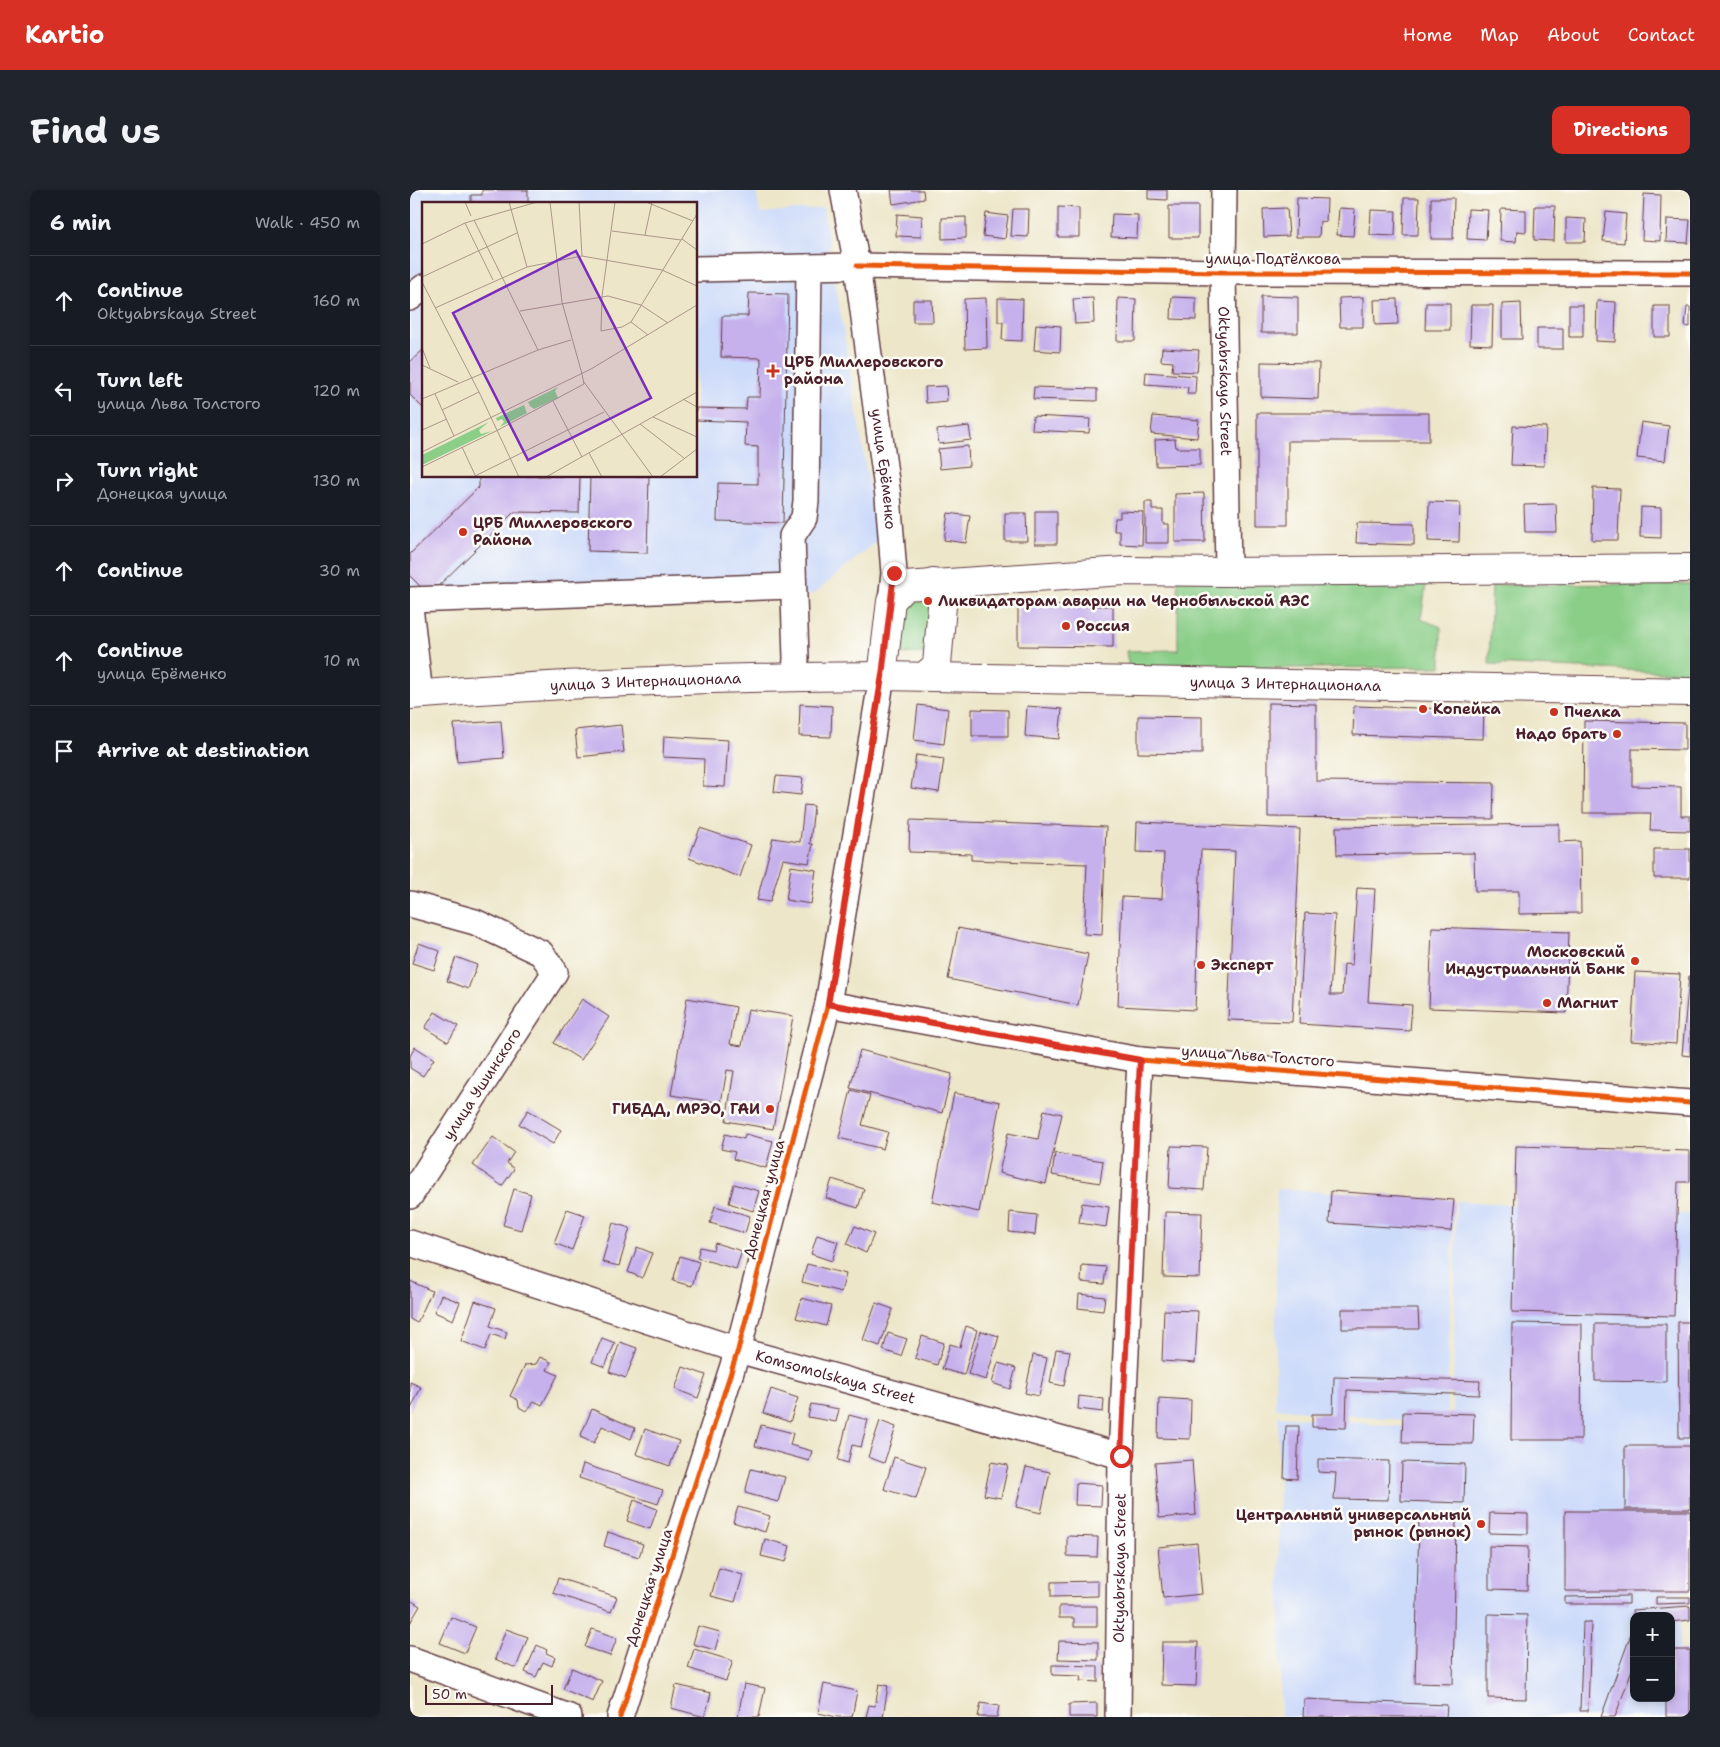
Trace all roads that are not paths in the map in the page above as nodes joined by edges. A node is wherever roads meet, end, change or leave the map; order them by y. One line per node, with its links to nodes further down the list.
1 (843, 190): 3 (street, улица Ерёменко)
2 (1224, 190): 6 (street, Oktyabrskaya Street)
3 (857, 266): 4 (street, улица Подтёлкова); 6 (street, улица Подтёлкова); 14 (street, улица Ерёменко)
4 (810, 267): 5 (street, улица Подтёлкова); 13 (street)
5 (698, 269)
6 (1223, 272): 7 (street, улица Подтёлкова); 11 (street, Oktyabrskaya Street)
7 (1690, 273)
8 (422, 289): 9 (street)
9 (410, 298)
10 (1690, 568): 11 (main road)
11 (1228, 572): 12 (main road)
12 (933, 583): 14 (main road); 19 (main road)
13 (794, 586): 15 (street); 17 (street)
14 (897, 586): 18 (main road)
15 (410, 600)
16 (410, 607): 21 (street)
17 (795, 676): 18 (main road, улица 3 Интернационала); 21 (main road, улица 3 Интернационала)
18 (882, 676): 19 (main road, улица 3 Интернационала); 23 (street, Донецкая улица)
19 (925, 676): 20 (main road, улица 3 Интернационала)
20 (1690, 692)
21 (415, 695)
22 (410, 904): 26 (street, улица Ушинского)
23 (828, 1004): 24 (street, улица Льва Толстого); 28 (street, Донецкая улица)
24 (1140, 1060): 25 (street, улица Льва Толстого); 29 (street, Oktyabrskaya Street)
25 (1690, 1103)
26 (410, 1196)
27 (410, 1243): 28 (street, Komsomolskaya Street)
28 (738, 1350): 29 (street, Komsomolskaya Street); 32 (street, Донецкая улица)
29 (1121, 1456): 33 (street, Oktyabrskaya Street)
30 (410, 1659): 31 (street)
31 (569, 1717)
32 (620, 1717)
33 (1118, 1717)

